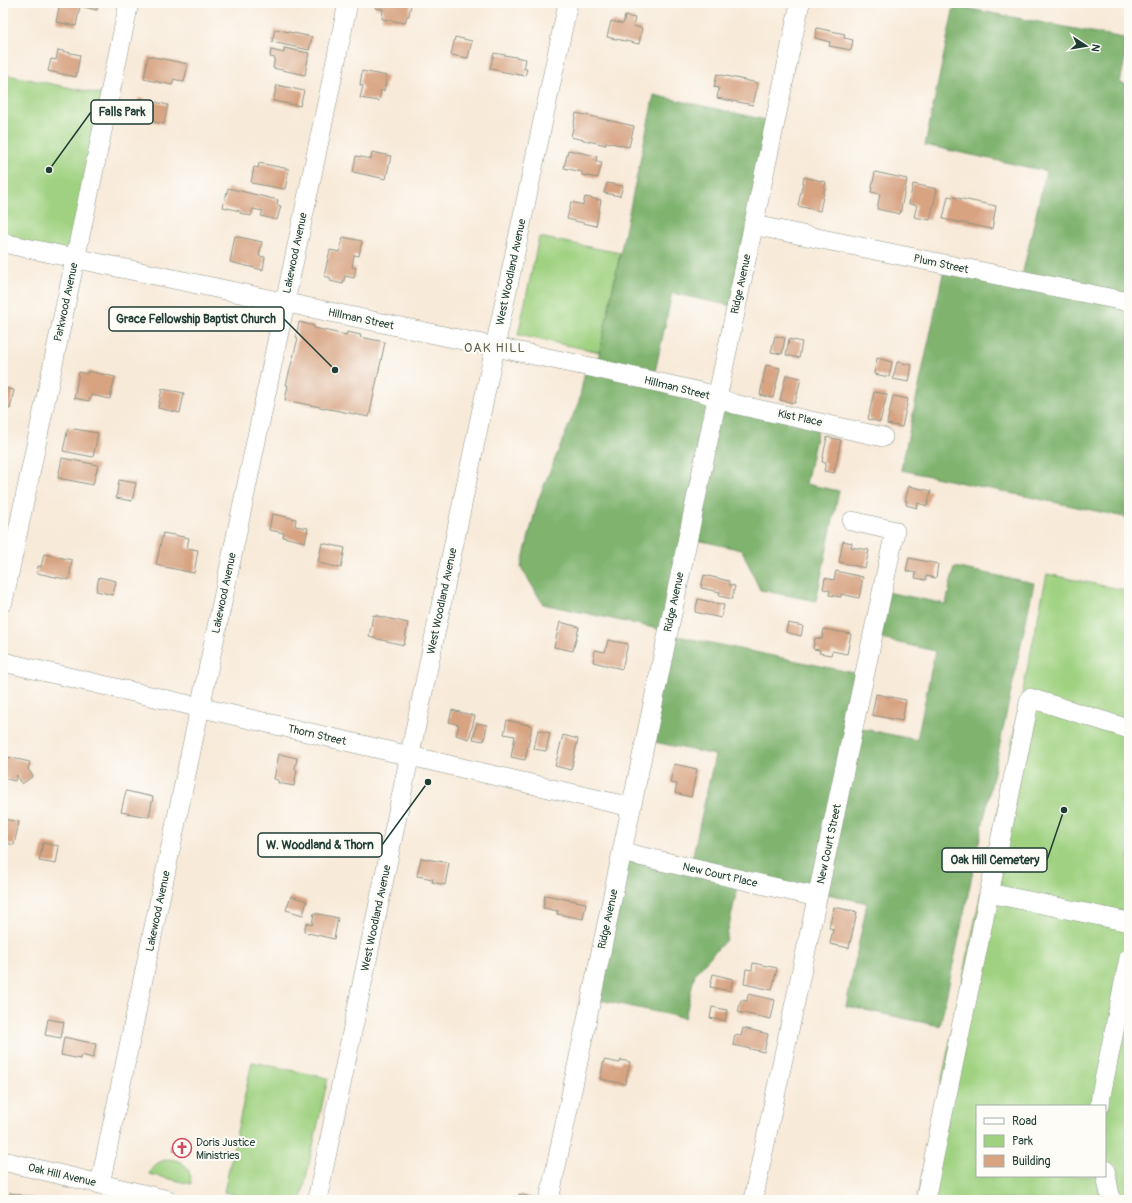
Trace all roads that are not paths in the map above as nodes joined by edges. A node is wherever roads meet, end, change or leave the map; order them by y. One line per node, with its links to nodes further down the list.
1 (129, 3): 7 (street, Parkwood Avenue)
2 (348, 3): 9 (street, Lakewood Avenue)
3 (568, 3): 10 (street, West Woodland Avenue)
4 (800, 3): 5 (street, Ridge Avenue)
5 (753, 225): 8 (street, Plum Street); 11 (street, Ridge Avenue)
6 (3, 243): 7 (street, Hillman Street)
7 (76, 259): 9 (street, Hillman Street); 14 (street, Parkwood Avenue)
8 (1129, 302)
9 (284, 303): 10 (street, Hillman Street); 16 (street, Lakewood Avenue)
10 (495, 347): 11 (street, Hillman Street); 18 (street, West Woodland Avenue)
11 (717, 398): 12 (street, Kist Place); 19 (street, Ridge Avenue)
12 (883, 437)
13 (852, 521): 22 (street, New Court Street)
14 (3, 602)
15 (3, 662): 16 (street, Thorn Street)
16 (200, 708): 18 (street, Thorn Street); 28 (street, Lakewood Avenue)
17 (1129, 729): 21 (street)
18 (409, 756): 19 (street, Thorn Street); 30 (street, West Woodland Avenue)
19 (631, 807): 20 (street, Ridge Avenue)
20 (622, 852): 22 (street, New Court Place); 31 (street, Ridge Avenue)
21 (989, 893): 23 (street); 33 (street)
22 (817, 897): 32 (street, New Court Street)
23 (1129, 922)
24 (1129, 958): 25 (street)
25 (1100, 1105)
26 (3, 1161): 28 (street, Oak Hill Avenue)
27 (1106, 1175): 34 (street)
28 (100, 1184): 29 (street, Oak Hill Avenue)
29 (165, 1200)
30 (317, 1200)
31 (549, 1200)
32 (753, 1200)
33 (925, 1200)
34 (1111, 1200)

